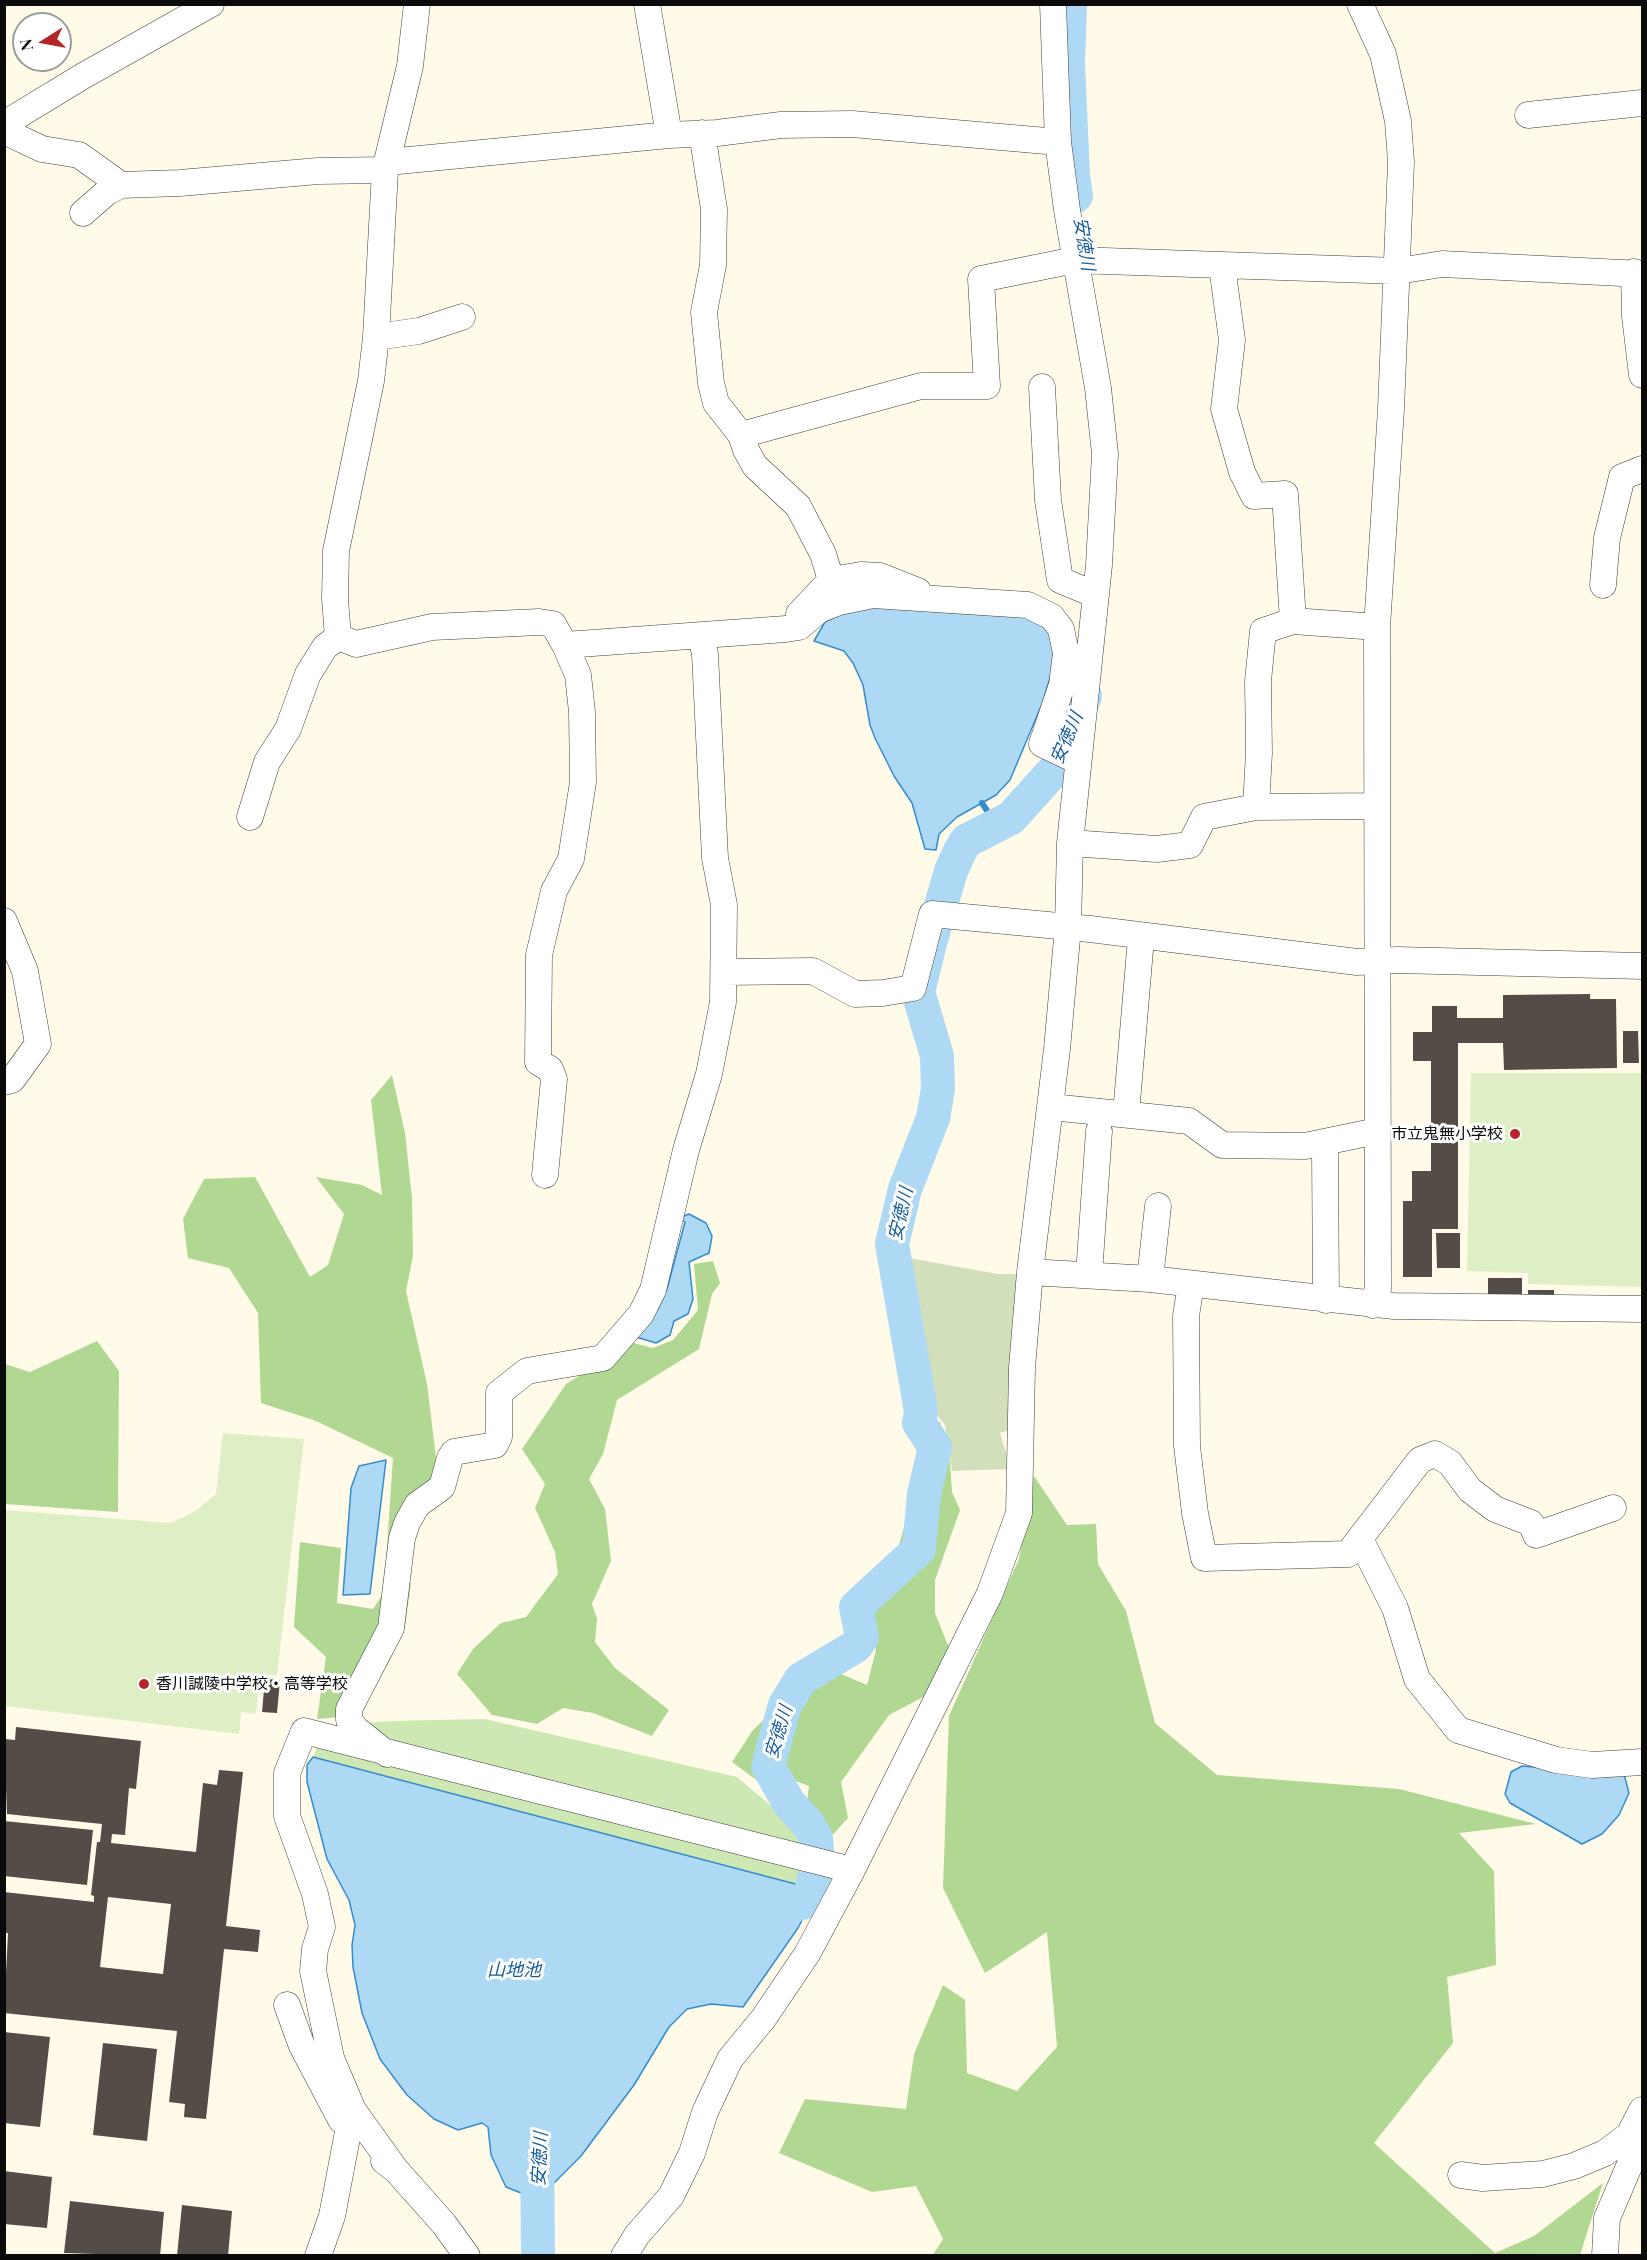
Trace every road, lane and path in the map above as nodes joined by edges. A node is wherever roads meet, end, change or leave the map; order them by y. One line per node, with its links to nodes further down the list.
1 (211, 4): 8 (street)
2 (417, 4): 13 (street)
3 (647, 4): 11 (street)
4 (1053, 4): 12 (street)
5 (1360, 4): 18 (street)
6 (1642, 103): 7 (street)
7 (1528, 115)
8 (4, 124)
9 (4, 131): 14 (street)
10 (702, 133): 11 (street); 12 (street); 24 (street)
11 (669, 135): 13 (street)
12 (1058, 142): 16 (street)
13 (387, 166): 14 (street); 21 (street)
14 (122, 185): 15 (street)
15 (83, 213)
16 (1075, 260): 17 (street); 24 (street); 28 (street)
17 (1222, 266): 18 (street); 30 (street)
18 (1398, 271): 19 (street); 31 (street)
19 (1638, 273): 22 (street)
20 (462, 317): 21 (street)
21 (376, 337): 34 (street)
22 (1642, 375)
23 (1042, 387): 28 (street)
24 (741, 435): 26 (street)
25 (1642, 469): 27 (street)
26 (831, 580): 29 (street); 32 (street)
27 (1603, 585)
28 (1096, 596): 36 (street)
29 (925, 597): 32 (street); 36 (street)
30 (1293, 621): 31 (street); 38 (street)
31 (1377, 627): 37 (street)
32 (786, 629): 33 (street)
33 (701, 636): 35 (street); 46 (street)
34 (338, 637): 35 (street); 39 (street)
35 (565, 645): 53 (street)
36 (1078, 761): 40 (street)
37 (1377, 806): 38 (street); 44 (street)
38 (1256, 807): 40 (street)
39 (250, 817)
40 (1070, 843): 42 (street)
41 (4, 921): 47 (street)
42 (1068, 927): 43 (street); 46 (street); 48 (street)
43 (1141, 938): 44 (street); 49 (street)
44 (1379, 962): 45 (street); 51 (street)
45 (1642, 966)
46 (724, 972): 64 (street)
47 (4, 1082)
48 (1051, 1107): 49 (street); 55 (street)
49 (1126, 1114): 51 (street)
50 (1100, 1131): 56 (street)
51 (1377, 1131): 60 (street)
52 (1325, 1150): 59 (street)
53 (545, 1174)
54 (1158, 1206): 57 (street)
55 (1030, 1272): 56 (street); 66 (street)
56 (1089, 1274): 57 (street)
57 (1150, 1279): 58 (street)
58 (1191, 1284): 59 (street); 63 (street)
59 (1326, 1300): 60 (street)
60 (1373, 1305): 61 (street)
61 (1642, 1309)
62 (1613, 1508): 63 (street)
63 (1360, 1539): 65 (street)
64 (387, 1754): 66 (street); 71 (street)
65 (1642, 1762)
66 (852, 1870): 75 (street)
67 (287, 2005): 69 (street)
68 (1642, 2110): 72 (street)
69 (348, 2132): 71 (street); 73 (street)
70 (1642, 2136): 76 (street)
71 (396, 2170): 74 (street)
72 (1461, 2175)
73 (318, 2256)
74 (467, 2256)
75 (624, 2256)
76 (1605, 2256)

